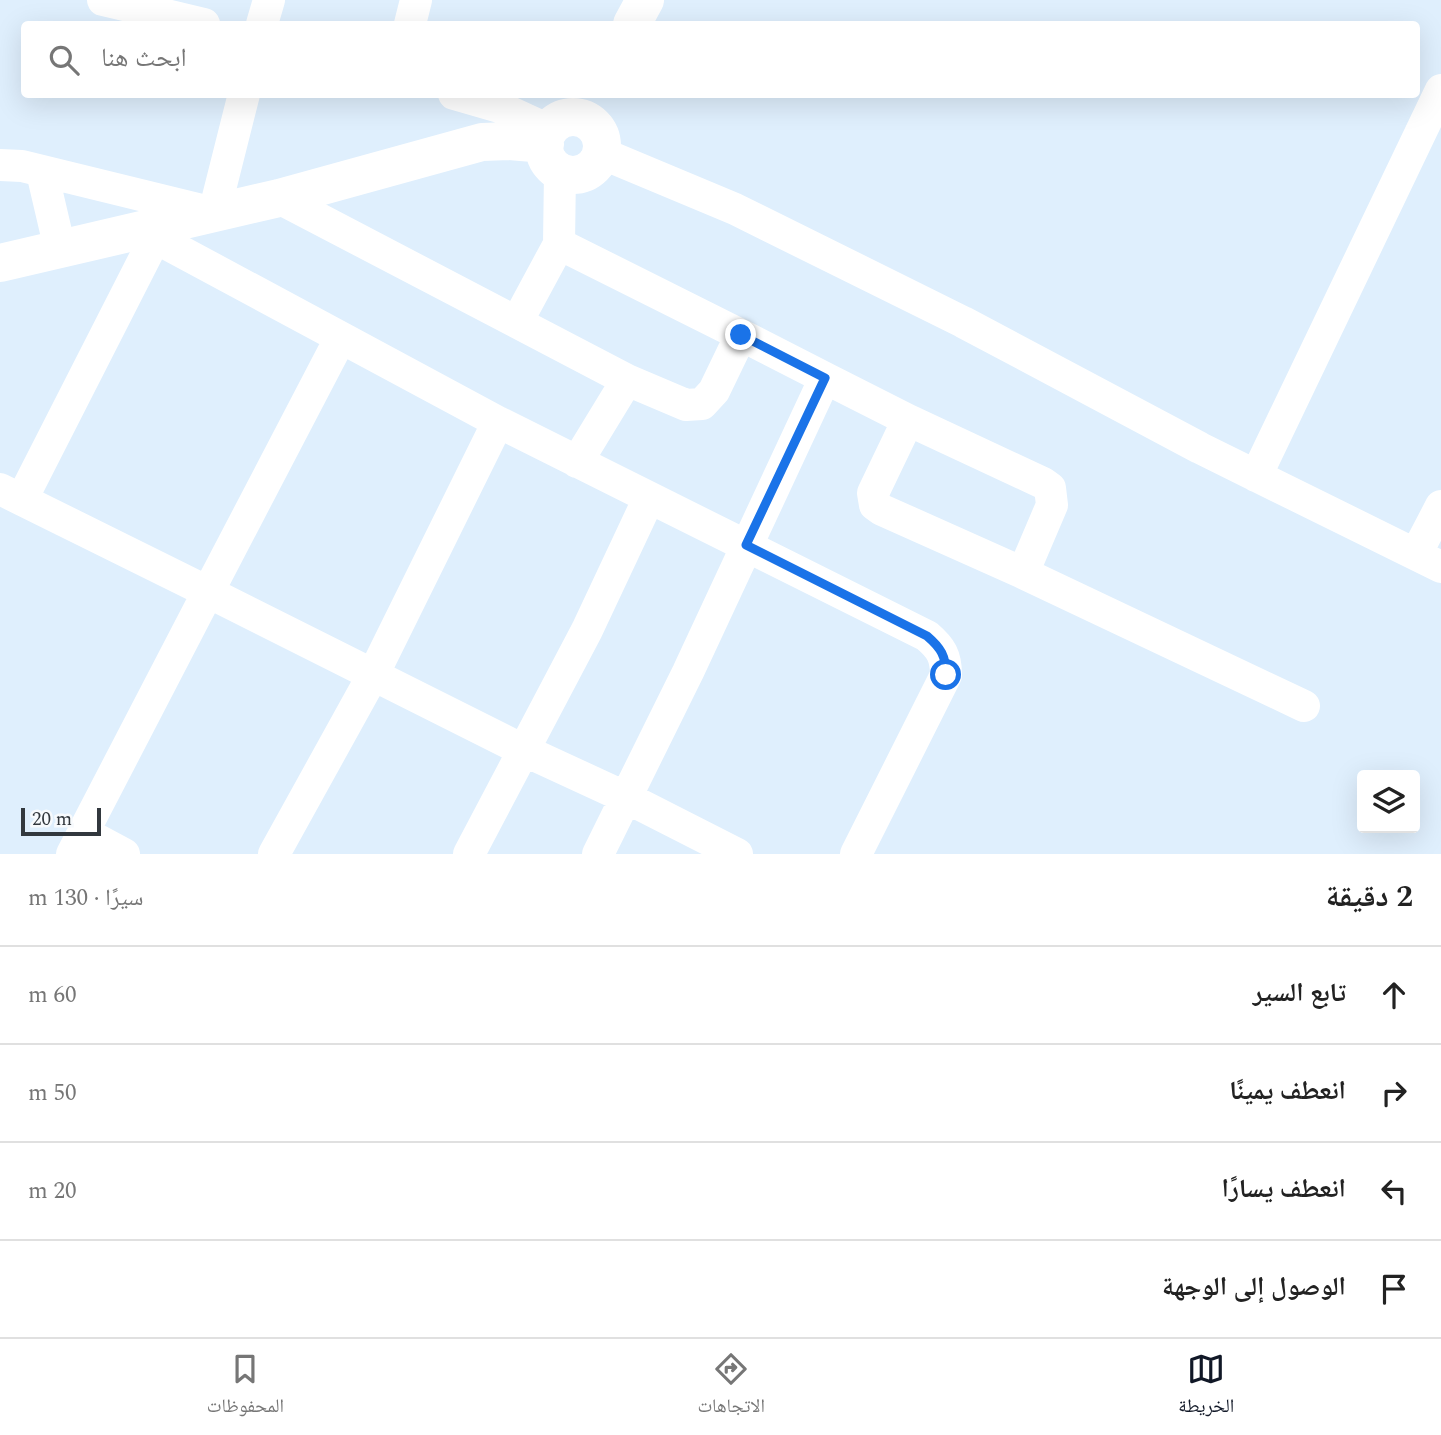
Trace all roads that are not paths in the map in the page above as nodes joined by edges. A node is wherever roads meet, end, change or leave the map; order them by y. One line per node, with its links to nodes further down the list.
1 (103, 0): 5 (street)
2 (269, 0): 6 (street)
3 (416, 0): 7 (street)
4 (645, 0): 8 (street)
5 (191, 21)
6 (263, 21)
7 (411, 21)
8 (634, 21)
9 (1441, 90): 30 (street)
10 (243, 98): 17 (street)
11 (468, 98): 13 (street)
12 (597, 123): 13 (street); 13 (street); 30 (street)
13 (552, 149): 16 (street); 19 (street)
14 (0, 165): 15 (street)
15 (42, 172): 17 (street); 20 (street)
16 (279, 198): 17 (street); 22 (street)
17 (214, 213): 18 (street)
18 (148, 234): 20 (street); 24 (street); 31 (street)
19 (559, 244): 22 (street); 23 (street)
20 (60, 250): 21 (street)
21 (0, 263)
22 (517, 323): 26 (street)
23 (741, 335): 25 (street); 26 (street)
24 (340, 339): 28 (street); 37 (street)
25 (825, 378): 27 (street); 34 (street)
26 (628, 380): 29 (street)
27 (908, 420): 36 (street); 36 (street)
28 (498, 422): 29 (street); 38 (street)
29 (577, 462): 32 (street)
30 (1256, 475): 35 (street)
31 (11, 494): 37 (street)
32 (649, 498): 34 (street); 40 (street)
33 (1441, 506): 35 (street)
34 (746, 545): 41 (street); 48 (street)
35 (1428, 560)
36 (1023, 573): 39 (street)
37 (208, 592): 38 (street); 42 (street)
38 (373, 675): 40 (street); 44 (street)
39 (1304, 706)
40 (523, 750): 41 (street); 45 (street)
41 (628, 798): 46 (street); 47 (street)
42 (78, 843): 43 (street)
43 (124, 854)
44 (274, 854)
45 (469, 854)
46 (598, 854)
47 (737, 854)
48 (856, 854)

